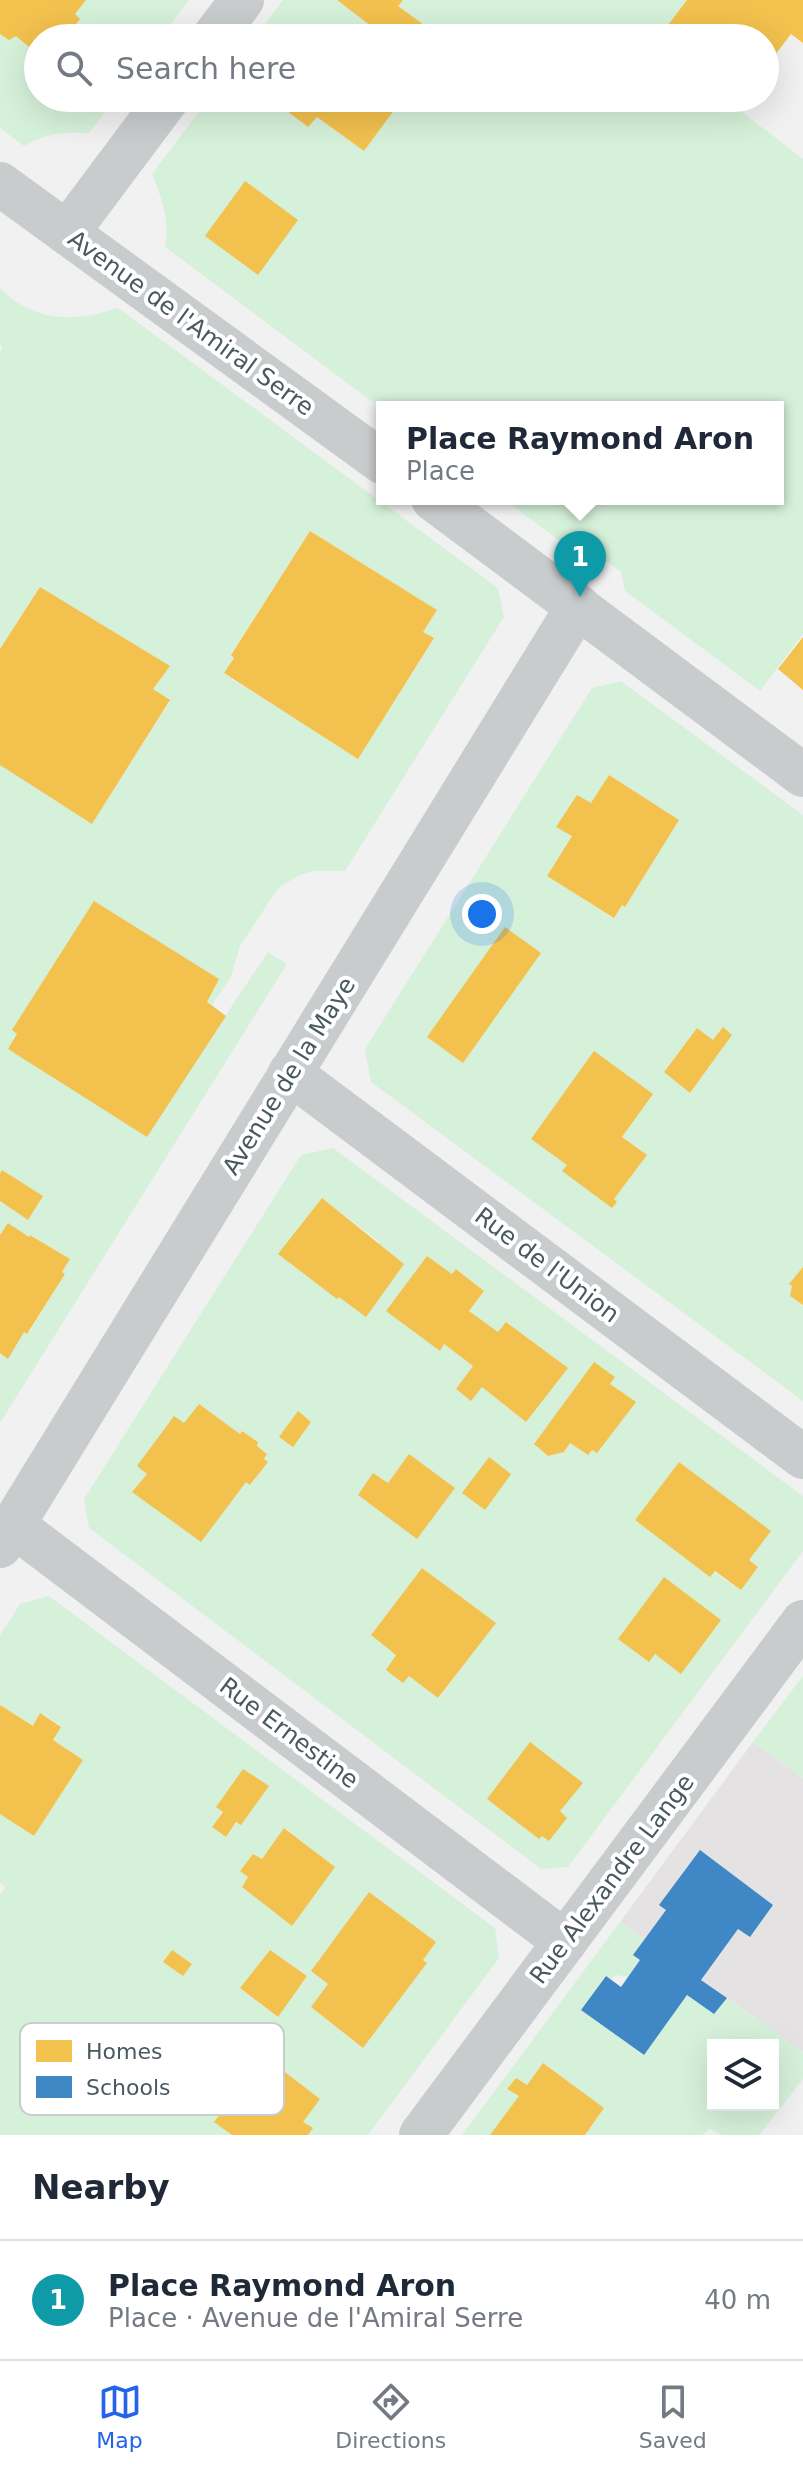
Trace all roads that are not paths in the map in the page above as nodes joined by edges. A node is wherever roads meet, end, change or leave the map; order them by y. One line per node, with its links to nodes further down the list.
1 (242, 0): 2 (street)
2 (224, 24)
3 (158, 112): 5 (street)
4 (0, 184): 5 (street, Avenue de l'Amiral Serre)
5 (67, 233): 6 (street, Avenue de l'Amiral Serre)
6 (376, 458)
7 (441, 505): 8 (street)
8 (578, 606): 9 (street); 10 (street, Avenue de la Maye)
9 (803, 775)
10 (290, 1073): 11 (street, Rue de l'Union); 12 (street, Avenue de la Maye)
11 (803, 1457)
12 (7, 1535): 14 (street, Rue Ernestine)
13 (803, 1622): 14 (street, Rue Alexandre Lange)
14 (565, 1942): 15 (street, Rue Alexandre Lange)
15 (421, 2135)

